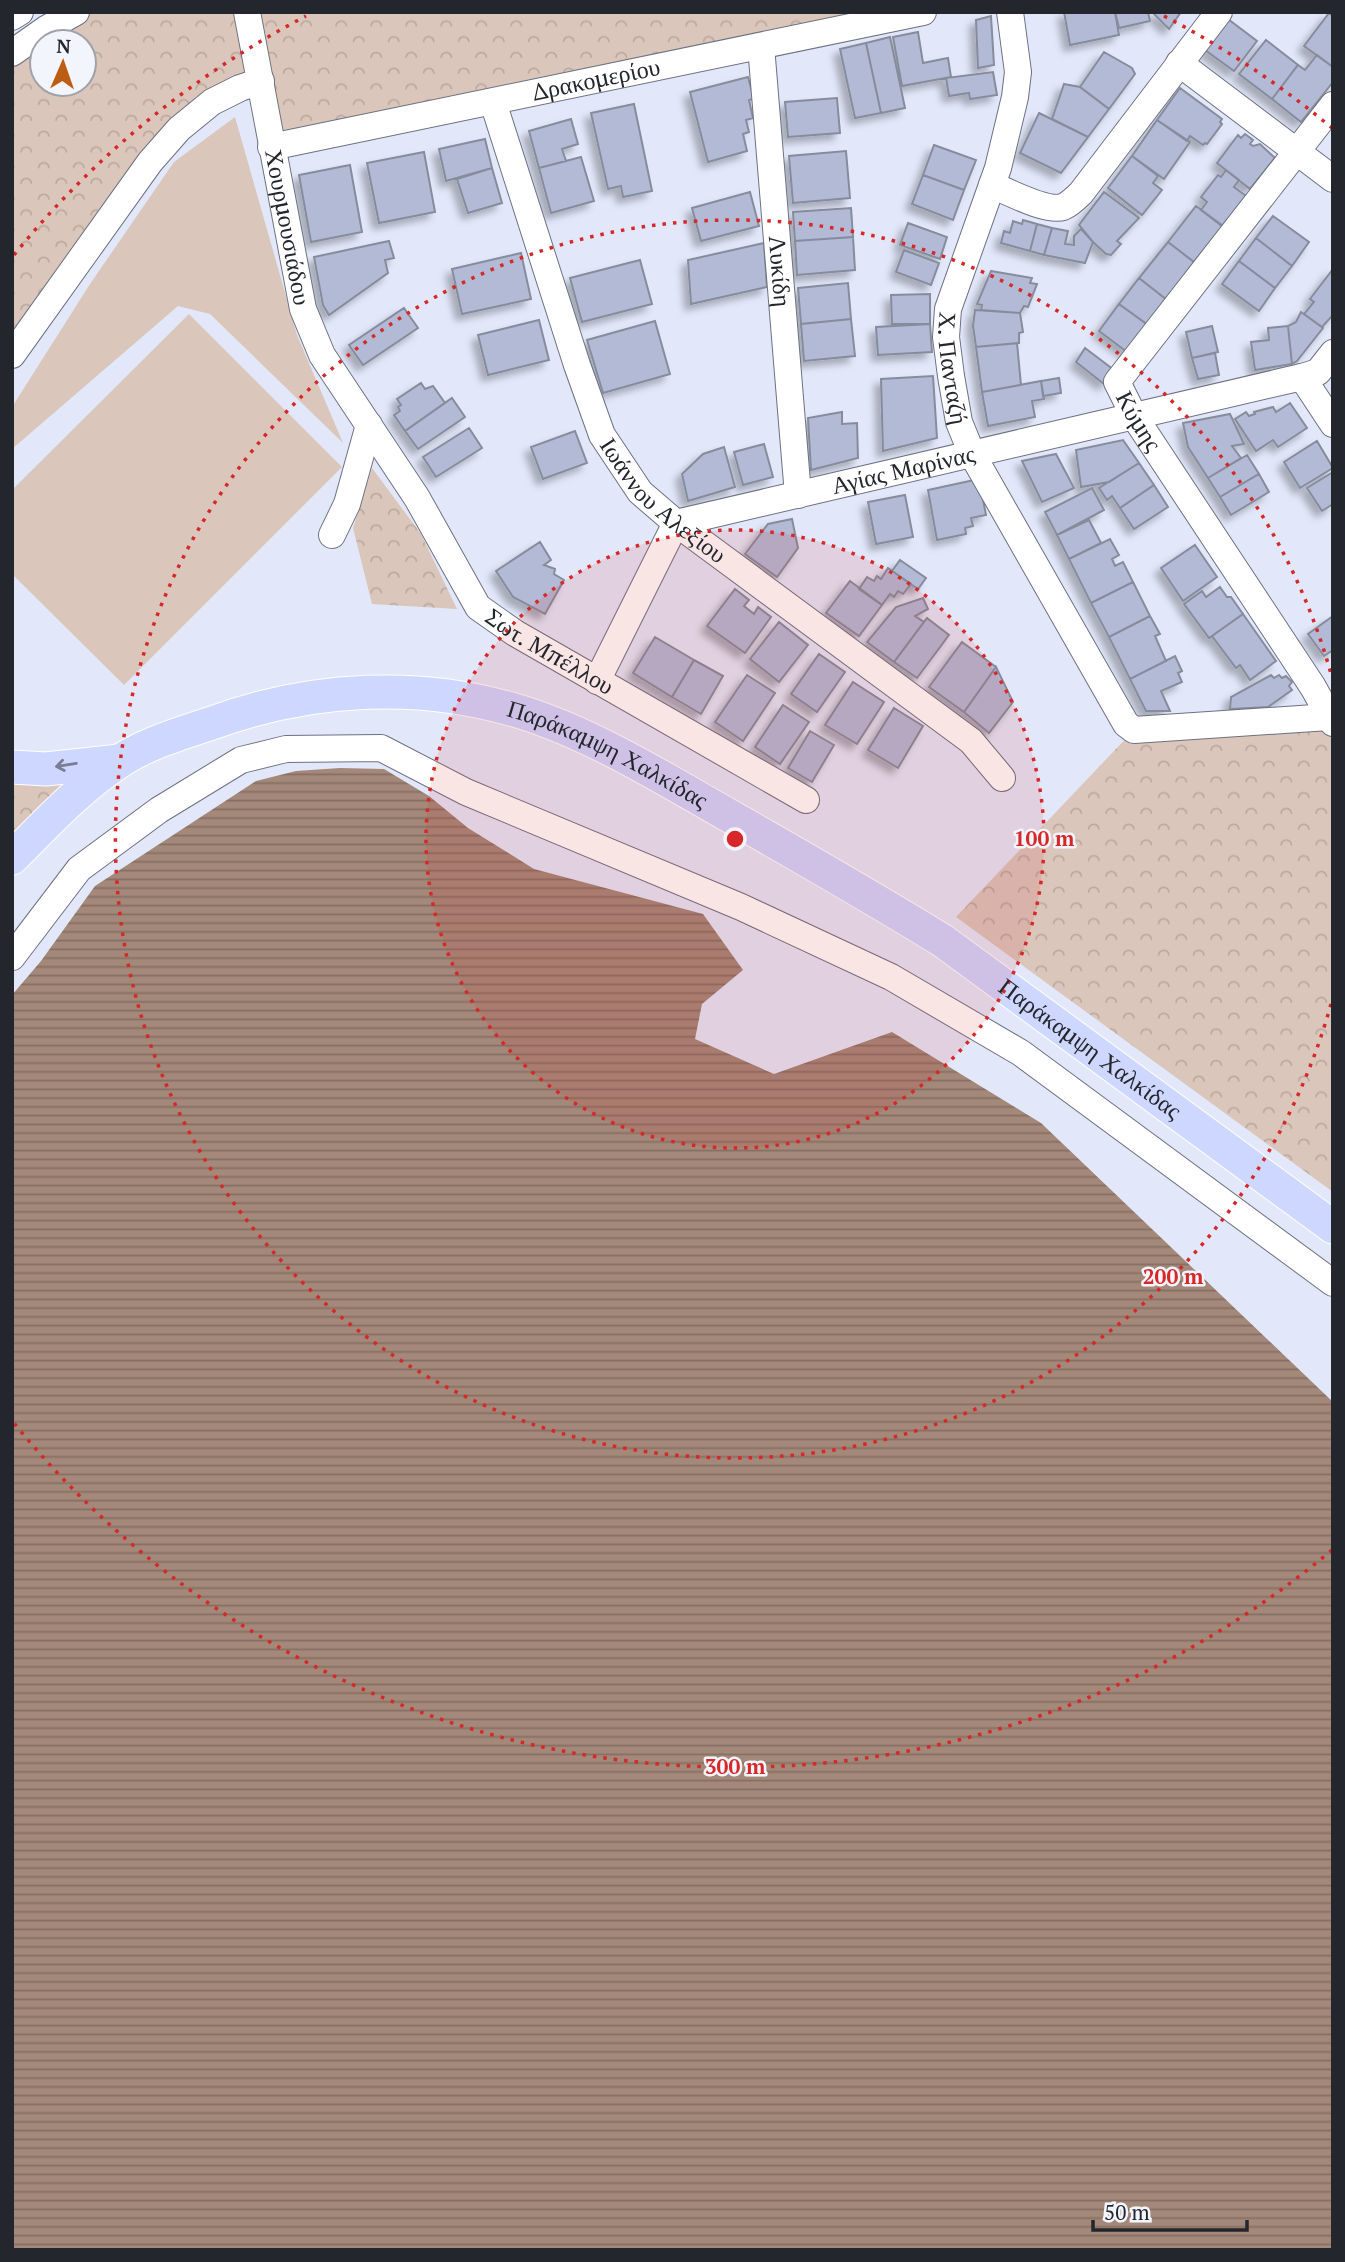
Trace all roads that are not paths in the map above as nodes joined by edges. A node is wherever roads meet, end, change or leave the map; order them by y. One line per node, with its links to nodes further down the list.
1 (20, 12): 7 (street)
2 (76, 12): 9 (street)
3 (247, 12): 11 (street, Χουρμουσιάδου)
4 (923, 12): 8 (street, Δρακομερίου)
5 (1010, 12): 17 (street, Χ. Πανταζή)
6 (1219, 12): 10 (street)
7 (12, 17)
8 (761, 46): 12 (street, Δρακομερίου); 24 (street, Λυκίδη)
9 (12, 53)
10 (1180, 63): 15 (street); 17 (street)
11 (261, 81): 14 (street, Χουρμουσιάδου); 18 (street)
12 (493, 102): 14 (street, Δρακομερίου); 25 (street, Ιωάννου Αλεξίου)
13 (1333, 105): 15 (street, Κύμης)
14 (271, 147): 22 (street, Χουρμουσιάδου)
15 (1296, 150): 16 (street); 20 (street, Κύμης)
16 (1333, 179)
17 (992, 185): 23 (street, Χ. Πανταζή)
18 (12, 355)
19 (1321, 367): 20 (street, Αγίας Μαρίνας); 21 (street)
20 (1134, 416): 23 (street, Αγίας Μαρίνας); 28 (street, Κύμης)
21 (1333, 424)
22 (369, 425): 26 (street); 27 (street, Σωτ. Μπέλλου)
23 (972, 454): 24 (street, Αγίας Μαρίνας); 28 (street, Χ. Πανταζή)
24 (798, 495): 25 (street, Αγίας Μαρίνας)
25 (676, 523): 27 (street); 31 (street, Ιωάννου Αλεξίου)
26 (332, 535)
27 (597, 681): 32 (street, Σωτ. Μπέλλου)
28 (1331, 720)
29 (120, 761): 30 (main road, one-way to 30); 33 (main road, Παράκαμψη Χαλκίδας); 35 (main road, Παράκαμψη Χαλκίδας)
30 (12, 767)
31 (1002, 778)
32 (806, 800)
33 (12, 858)
34 (12, 957): 36 (street)
35 (1333, 1227)
36 (1333, 1283)

